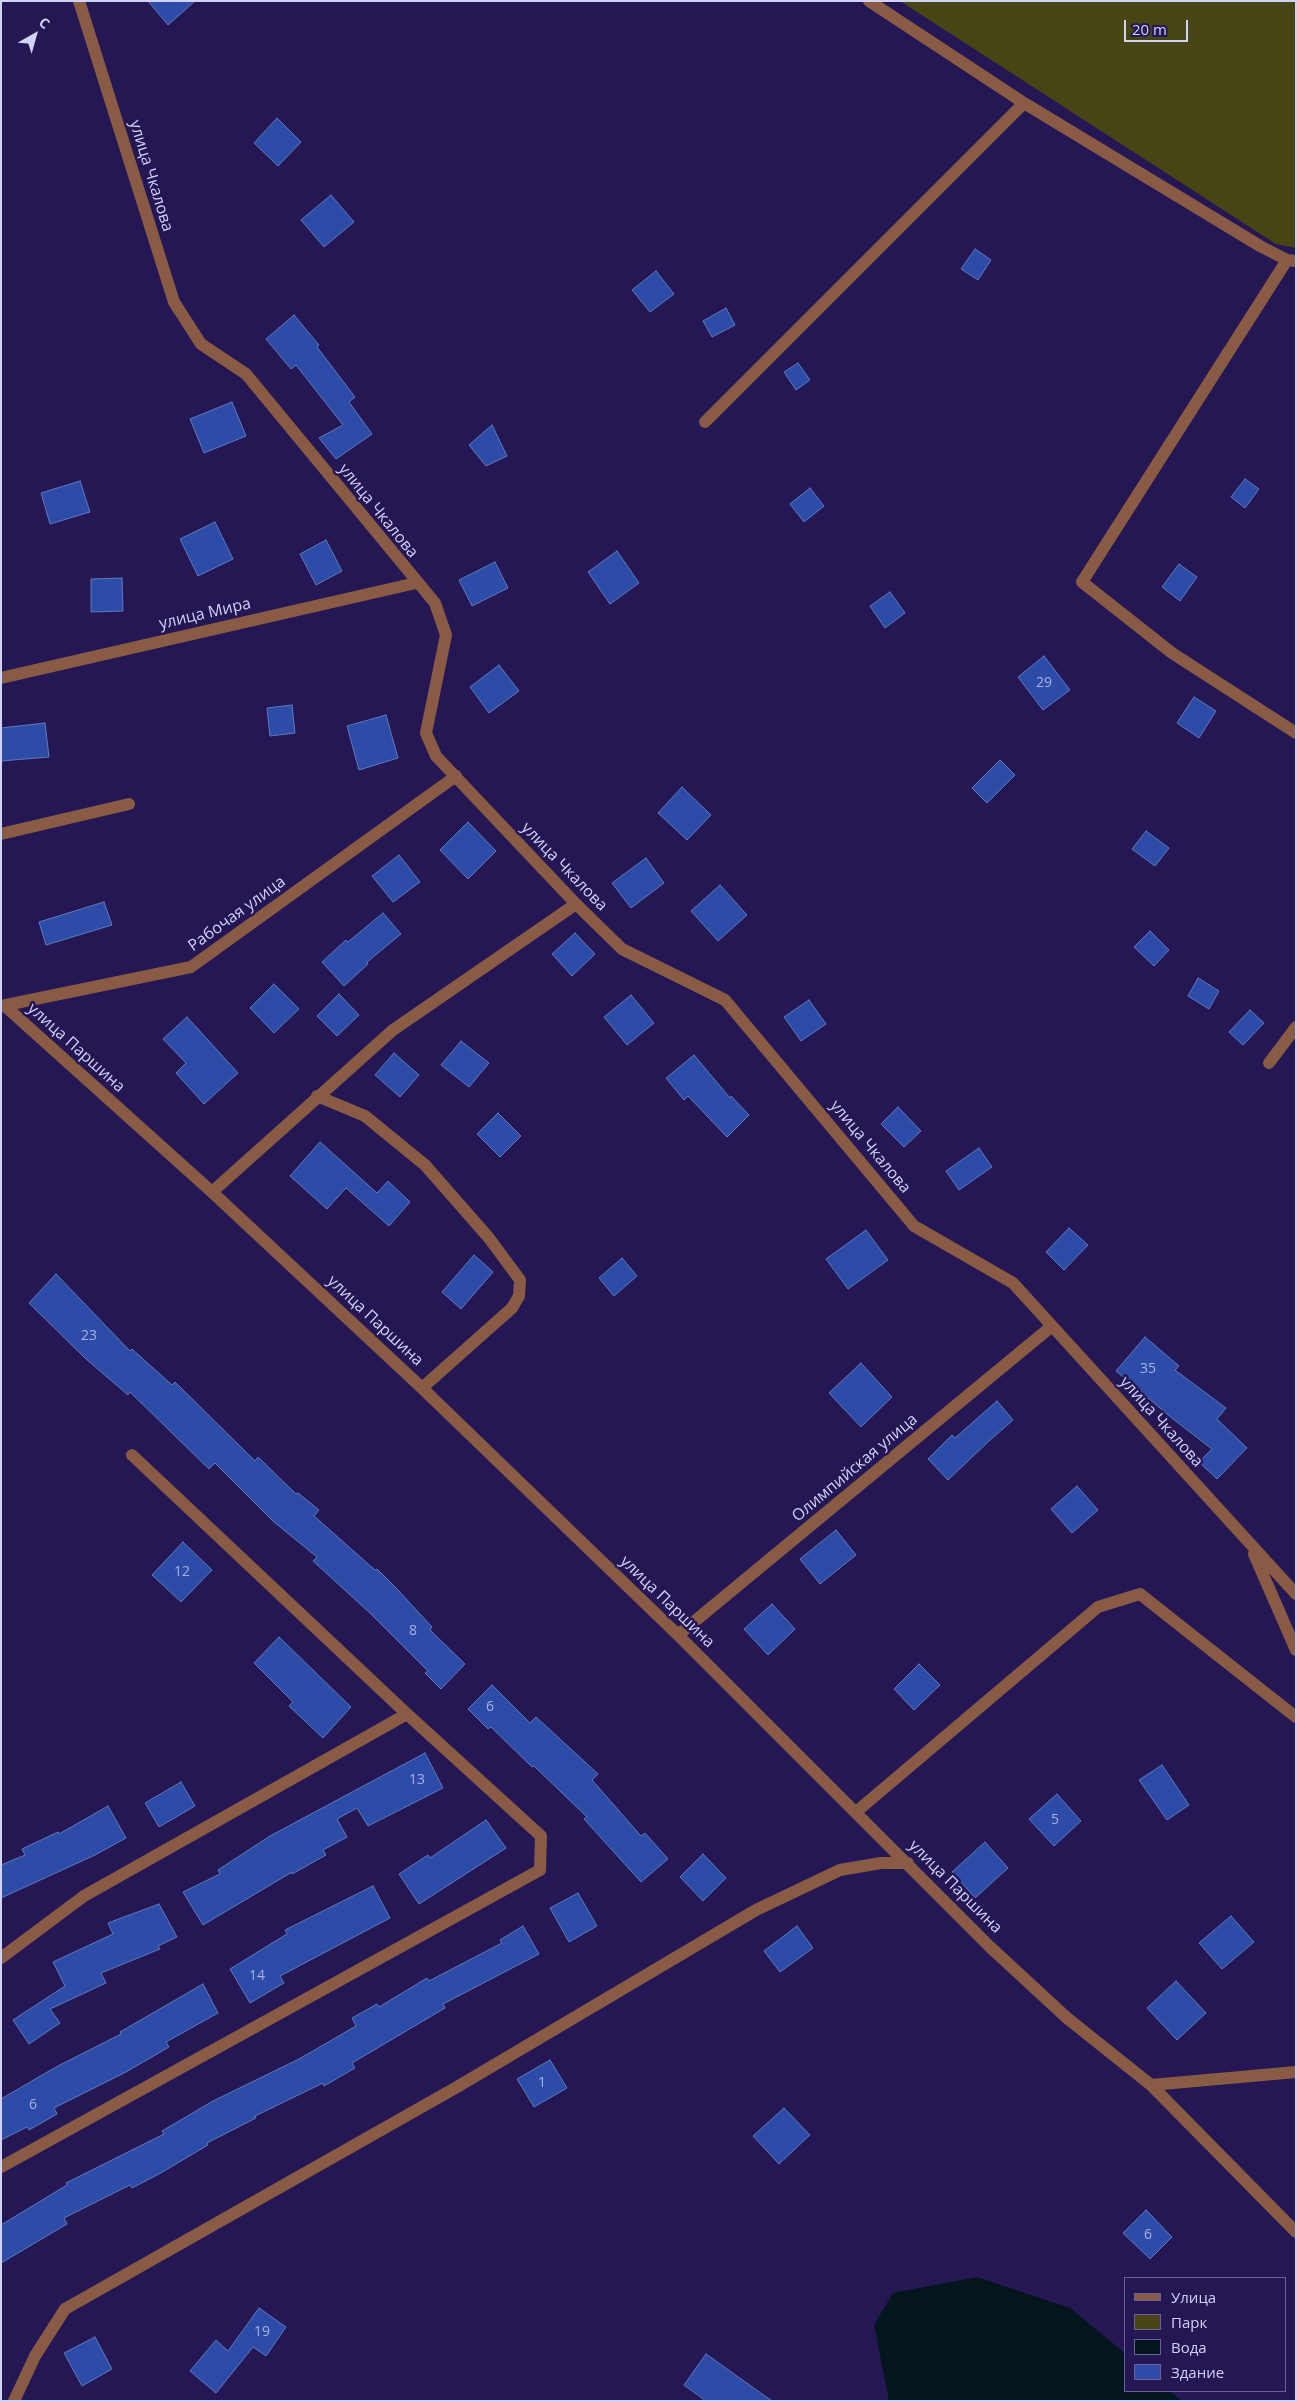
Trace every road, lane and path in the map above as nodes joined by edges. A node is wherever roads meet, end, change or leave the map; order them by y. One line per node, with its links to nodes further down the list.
1 (79, 1): 6 (street, улица Чкалова)
2 (869, 1): 3 (street)
3 (1024, 103): 4 (street); 5 (street)
4 (1291, 261): 8 (street)
5 (705, 422)
6 (416, 583): 7 (street, улица Мира); 9 (street, улица Чкалова)
7 (1, 678)
8 (1296, 733)
9 (456, 776): 12 (street, улица Чкалова); 13 (street, Рабочая улица)
10 (130, 804): 11 (street)
11 (1, 834)
12 (576, 904): 16 (street); 18 (street, улица Чкалова)
13 (3, 1006): 17 (street, улица Паршина)
14 (1296, 1026): 15 (street)
15 (1269, 1063)
16 (317, 1096): 17 (street); 19 (street)
17 (212, 1192): 19 (street, улица Паршина)
18 (1052, 1326): 21 (street, улица Чкалова); 23 (street, Олимпийская улица)
19 (422, 1388): 23 (street, улица Паршина)
20 (132, 1455): 25 (street)
21 (1250, 1544): 22 (street, улица Чкалова); 24 (street)
22 (1296, 1594)
23 (678, 1635): 27 (street, улица Паршина)
24 (1296, 1650)
25 (407, 1714): 29 (street); 32 (street)
26 (1296, 1717): 27 (street)
27 (856, 1812): 28 (street, улица Паршина)
28 (908, 1863): 31 (street, улица Паршина); 34 (street)
29 (1, 1958)
30 (1296, 2072): 31 (street)
31 (1151, 2085): 33 (street, улица Паршина)
32 (1, 2168)
33 (1296, 2232)
34 (14, 2401)

